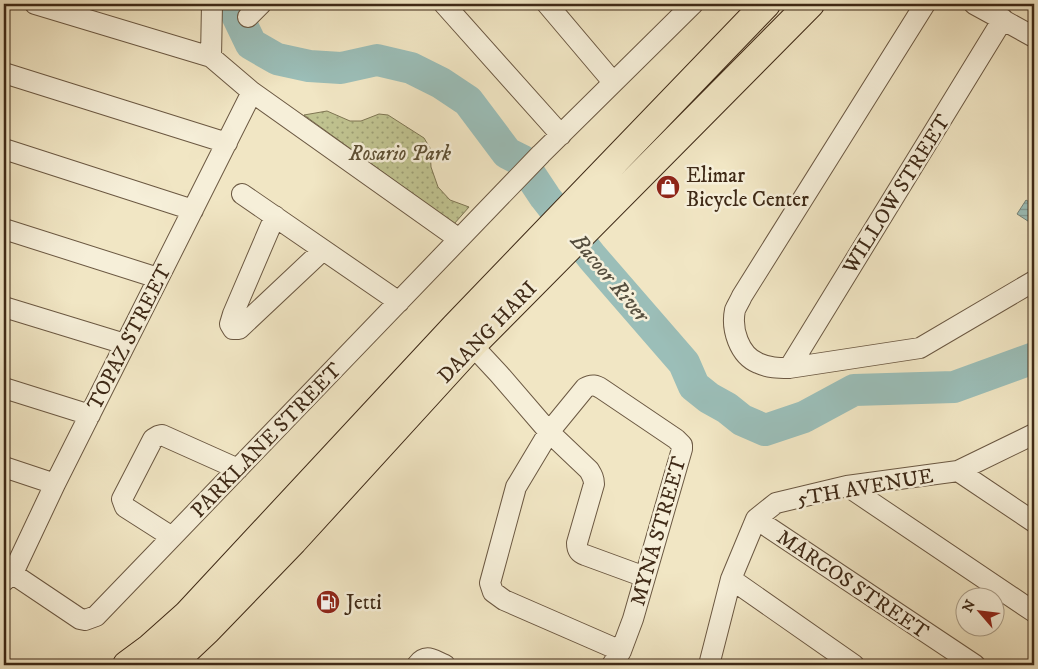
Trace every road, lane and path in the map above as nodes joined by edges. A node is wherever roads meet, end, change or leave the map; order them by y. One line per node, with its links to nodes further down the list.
1 (35, 4): 12 (street)
2 (212, 4): 12 (street)
3 (444, 4): 16 (street)
4 (547, 4): 14 (street)
5 (693, 4): 14 (street, PARKLANE STREET)
6 (766, 4): 29 (main road, DAANG HARI)
7 (810, 4): 29 (main road, DAANG HARI)
8 (925, 4): 31 (street)
9 (974, 4): 10 (street)
10 (1003, 20): 11 (street); 31 (street, WILLOW STREET)
11 (1034, 37)
12 (211, 57): 15 (street)
13 (4, 73): 17 (street)
14 (614, 82): 16 (street, PARKLANE STREET)
15 (252, 92): 17 (street, TOPAZ STREET); 23 (street)
16 (561, 135): 23 (street, PARKLANE STREET)
17 (227, 143): 20 (street, TOPAZ STREET)
18 (4, 149): 20 (street)
19 (242, 194): 21 (street)
20 (193, 210): 25 (street, TOPAZ STREET)
21 (275, 216): 24 (street); 24 (street)
22 (4, 229): 25 (street)
23 (459, 239): 27 (street, PARKLANE STREET)
24 (323, 250): 27 (street)
25 (158, 278): 30 (street, TOPAZ STREET)
26 (1034, 281): 31 (street)
27 (399, 302): 37 (street, PARKLANE STREET)
28 (4, 307): 30 (street)
29 (463, 336): 34 (street); 46 (main road, DAANG HARI)
30 (125, 344): 33 (street, TOPAZ STREET)
31 (789, 368)
32 (4, 388): 33 (street)
33 (90, 415): 39 (street, TOPAZ STREET)
34 (549, 432): 45 (street); 45 (street, MYNA STREET); 49 (street)
35 (1034, 434): 38 (street, 5TH AVENUE)
36 (4, 467): 39 (street)
37 (238, 469): 43 (street, PARKLANE STREET); 43 (street)
38 (958, 471): 40 (street, 5TH AVENUE); 42 (street)
39 (55, 484): 44 (street, TOPAZ STREET)
40 (847, 486): 41 (street, 5TH AVENUE); 48 (street)
41 (756, 519): 47 (street, 5TH AVENUE); 56 (street, MARCOS STREET)
42 (1034, 522)
43 (172, 537): 44 (street, PARKLANE STREET)
44 (7, 574)
45 (645, 577): 49 (street, MYNA STREET)
46 (238, 579): 51 (main road, DAANG HARI); 52 (main road, DAANG HARI)
47 (731, 580): 54 (street, 5TH AVENUE); 55 (street)
48 (1034, 612)
49 (616, 658)
50 (420, 662): 53 (street)
51 (127, 665)
52 (170, 665)
53 (445, 665)
54 (709, 665)
55 (854, 665)
56 (975, 665)

